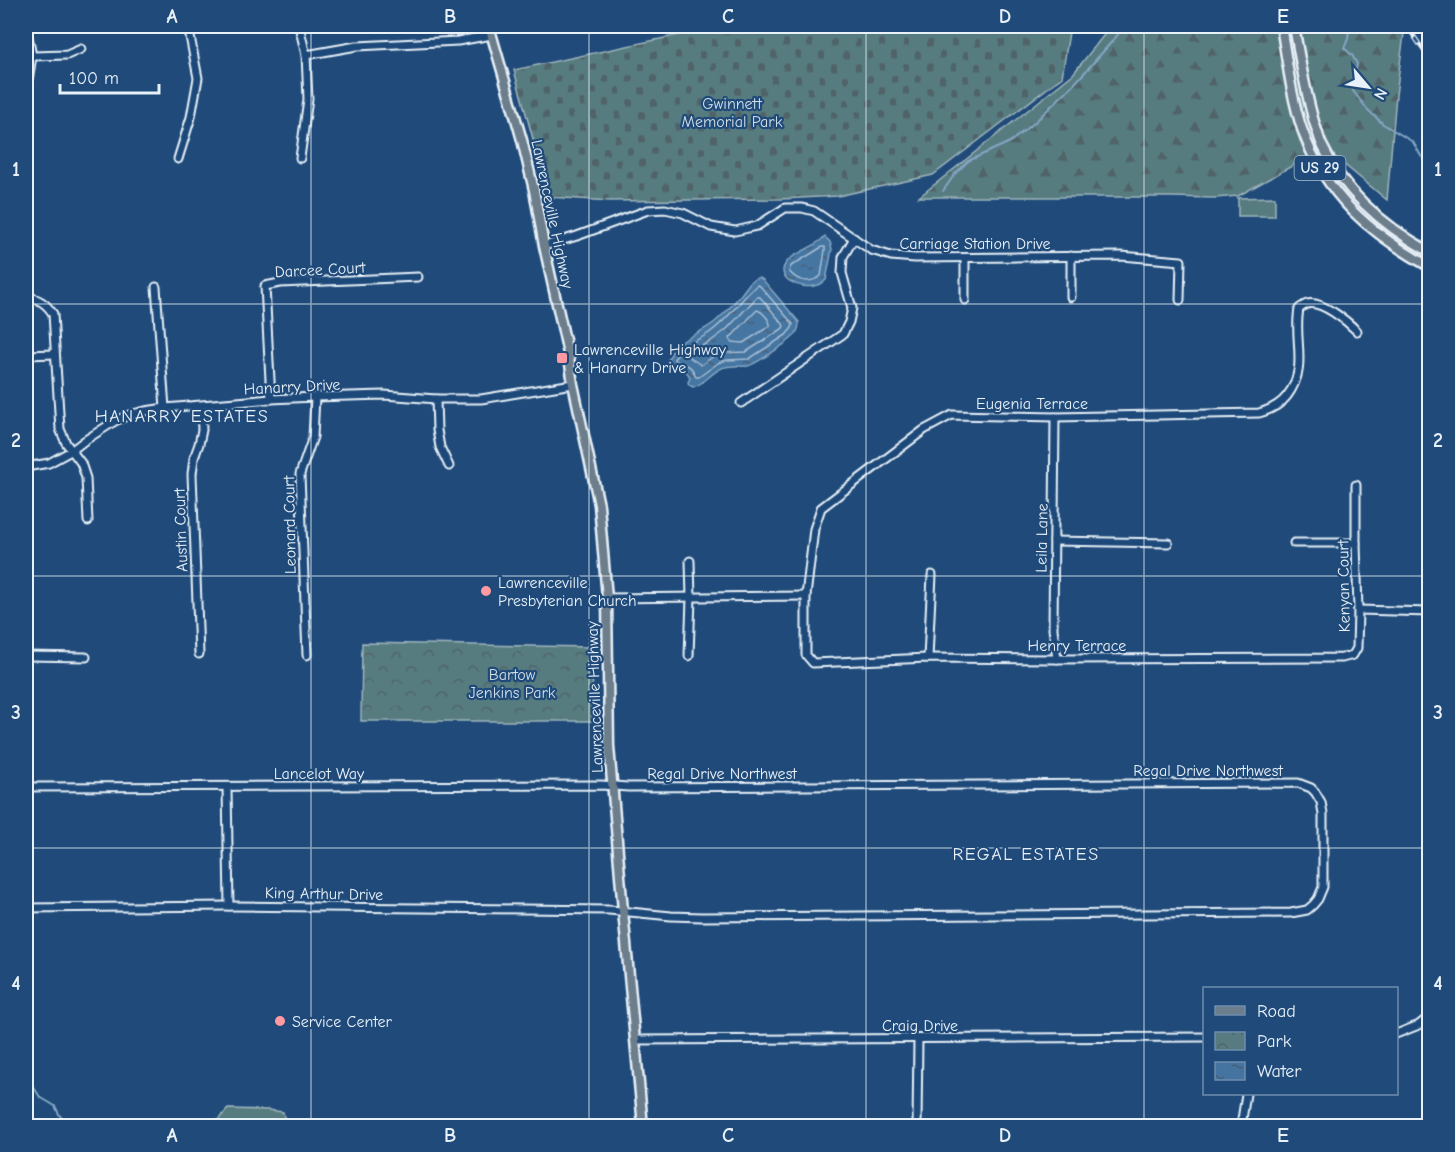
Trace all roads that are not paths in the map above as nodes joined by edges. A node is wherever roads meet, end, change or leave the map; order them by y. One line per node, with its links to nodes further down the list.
1 (26, 26): 10 (street)
2 (188, 26): 13 (street)
3 (299, 26): 9 (street)
4 (489, 26): 7 (main road, Lawrenceville Highway)
5 (1281, 26): 19 (main road, US 29)
6 (1294, 26): 16 (main road, US 29)
7 (492, 35): 9 (street); 15 (main road, Lawrenceville Highway)
8 (81, 48): 10 (street)
9 (306, 54): 12 (street)
10 (32, 56): 11 (street)
11 (26, 94)
12 (300, 158)
13 (178, 159)
14 (854, 238): 15 (street, Carriage Station Drive); 18 (street, Carriage Station Drive); 33 (street)
15 (544, 246): 29 (main road, Lawrenceville Highway)
16 (1430, 252)
17 (1071, 256): 18 (street, Carriage Station Drive); 23 (street); 25 (street, Carriage Station Drive)
18 (965, 258): 24 (street)
19 (1430, 267)
20 (418, 277): 31 (street, Darcee Court)
21 (156, 287): 35 (street)
22 (26, 296): 27 (street)
23 (1071, 297)
24 (965, 300)
25 (1180, 300)
26 (1357, 331): 36 (street, Eugenia Terrace)
27 (55, 354): 28 (street); 37 (street)
28 (26, 355)
29 (573, 384): 32 (street, Hanarry Drive); 49 (main road, Lawrenceville Highway)
30 (315, 397): 31 (street, Hanarry Drive); 32 (street, Hanarry Drive); 54 (street, Leonard Court)
31 (271, 399): 34 (street, Hanarry Drive)
32 (436, 399): 38 (street)
33 (741, 403)
34 (201, 406): 35 (street, Hanarry Drive); 53 (street, Austin Court)
35 (165, 408): 37 (street, Hanarry Drive)
36 (1055, 417): 42 (street, Leila Lane); 48 (street, Eugenia Terrace)
37 (71, 451): 39 (street, Hanarry Drive); 41 (street)
38 (449, 465)
39 (26, 467)
40 (1356, 485): 45 (street, Kenyan Court)
41 (88, 521)
42 (1054, 541): 43 (street); 60 (street, Leila Lane)
43 (1168, 543)
44 (1294, 543): 45 (street)
45 (1356, 543): 51 (street, Kenyan Court)
46 (690, 561): 50 (street)
47 (932, 575): 58 (street)
48 (806, 596): 50 (street); 61 (street, Eugenia Terrace)
49 (607, 598): 50 (street); 62 (main road, Lawrenceville Highway)
50 (691, 598): 56 (street)
51 (1358, 609): 52 (street); 59 (street, Kenyan Court)
52 (1430, 612)
53 (199, 654)
54 (306, 655)
55 (26, 656): 57 (street)
56 (690, 656)
57 (86, 657)
58 (928, 658): 60 (street, Henry Terrace); 61 (street, Henry Terrace)
59 (1323, 658): 60 (street, Henry Terrace)
60 (1057, 659)
61 (831, 662)
62 (612, 785): 63 (street, Lancelot Way); 67 (main road, Lawrenceville Highway); 67 (street, Regal Drive Northwest)
63 (228, 787): 64 (street, Lancelot Way); 65 (street)
64 (26, 788)
65 (229, 906): 66 (street, King Arthur Drive); 67 (street, King Arthur Drive)
66 (26, 908)
67 (623, 911): 72 (main road, Lawrenceville Highway)
68 (1430, 1016): 69 (street)
69 (1398, 1033)
70 (1203, 1037): 71 (street, Craig Drive)
71 (918, 1039): 72 (street, Craig Drive); 76 (street)
72 (636, 1040): 75 (main road, Lawrenceville Highway)
73 (1246, 1095): 77 (street)
74 (1430, 1118): 78 (street)
75 (644, 1126)
76 (917, 1126)
77 (1241, 1126)
78 (1410, 1126)

